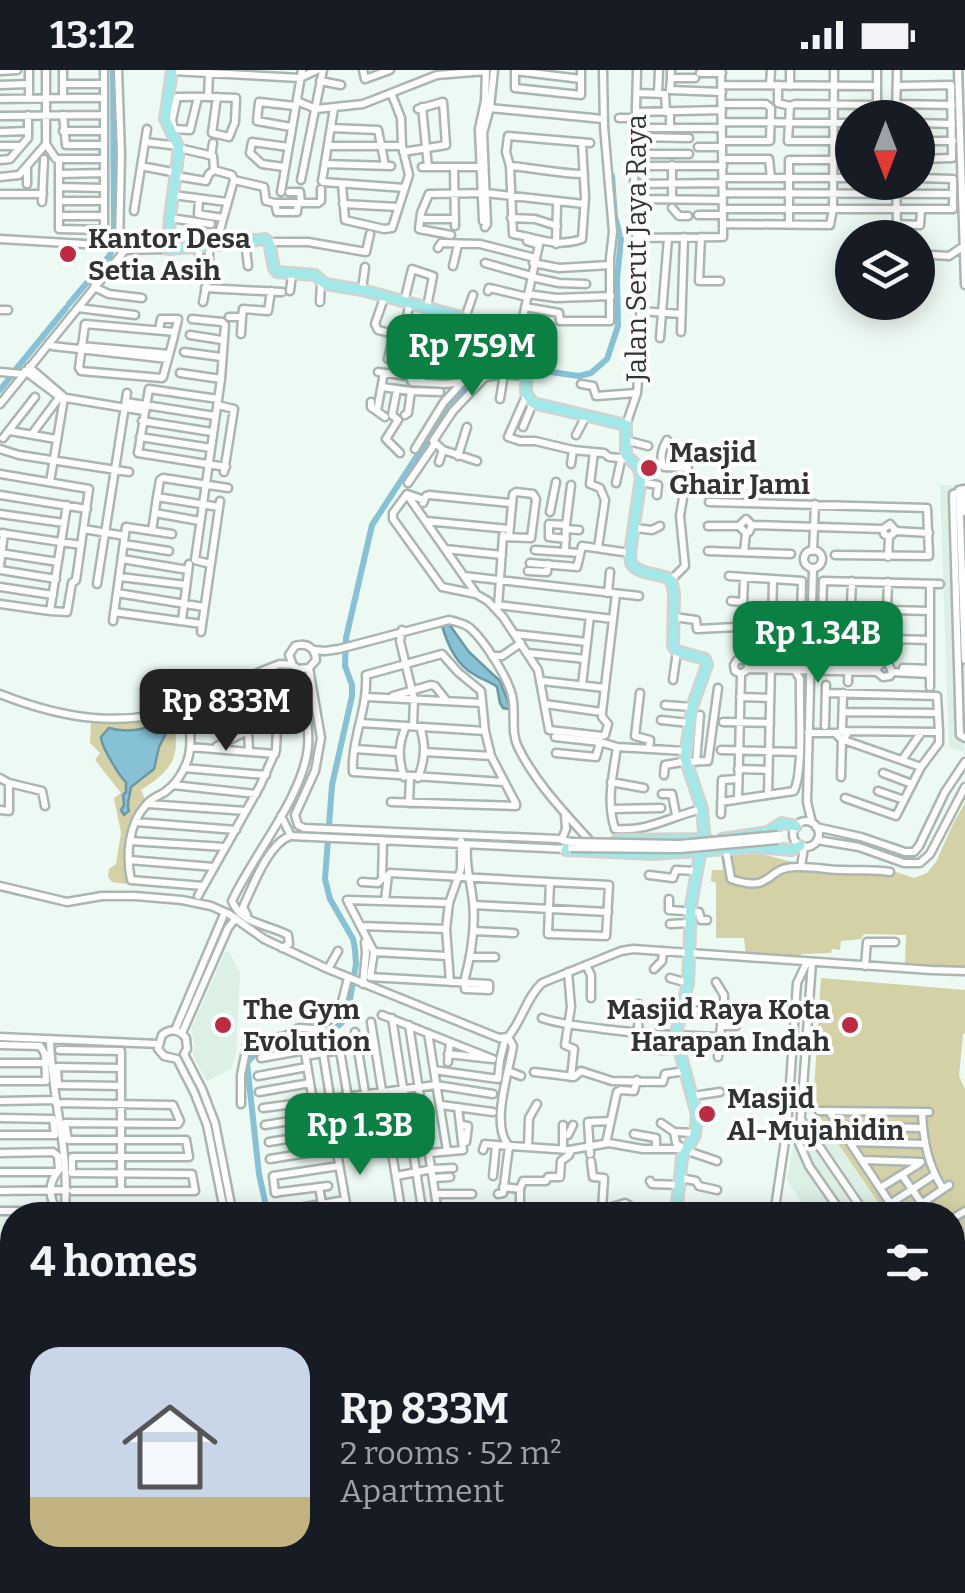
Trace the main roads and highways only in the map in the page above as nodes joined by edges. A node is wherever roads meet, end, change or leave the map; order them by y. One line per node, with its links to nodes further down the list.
1 (172, 70): 2 (main road)
2 (704, 839): 3 (main road); 3 (main road); 3 (main road)
3 (702, 852): 4 (main road)
4 (678, 1202)

